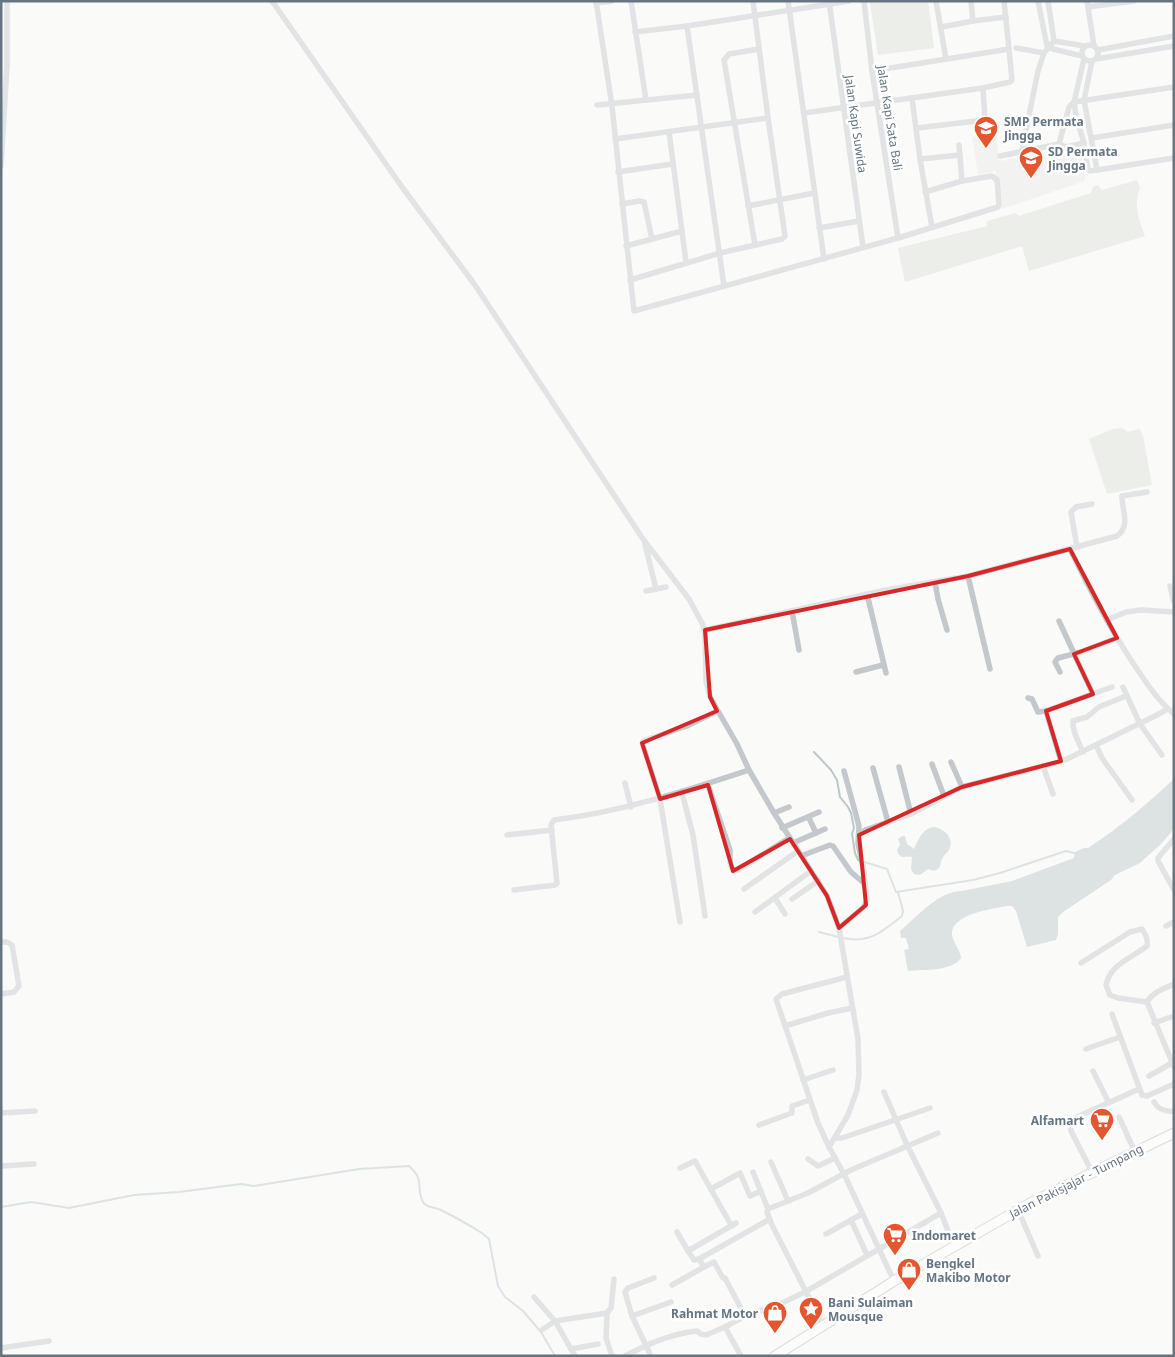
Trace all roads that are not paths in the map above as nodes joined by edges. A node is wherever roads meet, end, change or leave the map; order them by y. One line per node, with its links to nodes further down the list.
1 (6, 1): 69 (street)
2 (272, 1): 94 (street)
3 (612, 1): 15 (street)
4 (631, 1): 24 (street)
5 (753, 1): 19 (street)
6 (788, 1): 18 (street)
7 (849, 1): 16 (street)
8 (864, 1): 39 (street, Jalan Kapi Sata Bali)
9 (936, 1): 23 (street)
10 (971, 1): 21 (street)
11 (1004, 1): 20 (street)
12 (1038, 1): 30 (street)
13 (1048, 1): 26 (street)
14 (1134, 1): 17 (street)
15 (596, 2): 47 (street)
16 (830, 3): 18 (street); 50 (street, Jalan Kapi Suwida)
17 (1087, 4): 31 (street)
18 (789, 9): 19 (street); 51 (street)
19 (755, 15): 22 (street); 32 (street)
20 (1006, 17): 21 (street); 33 (street)
21 (973, 21): 23 (street)
22 (687, 26): 24 (street); 42 (street)
23 (941, 27): 37 (street)
24 (635, 32): 44 (street)
25 (1174, 36): 27 (street)
26 (1054, 41): 28 (street); 30 (street)
27 (1142, 43): 31 (street); 34 (street)
28 (1086, 46): 31 (street); 36 (street)
29 (1174, 46): 34 (street)
30 (1048, 47): 35 (street); 36 (street)
31 (1096, 48): 38 (street)
32 (759, 49): 52 (street); 53 (street)
33 (1012, 49): 35 (street); 37 (street); 41 (street)
34 (1143, 52): 38 (street)
35 (1044, 54): 63 (street)
36 (1083, 57): 38 (street); 46 (street)
37 (946, 59): 39 (street)
38 (1094, 60): 45 (street)
39 (872, 71): 48 (street, Jalan Kapi Sata Bali)
40 (1174, 87): 45 (street)
41 (983, 88): 43 (street); 56 (street)
42 (697, 95): 44 (street); 55 (street)
43 (912, 98): 48 (street); 56 (street)
44 (646, 100): 47 (street)
45 (1084, 100): 46 (street); 58 (street)
46 (1074, 102): 60 (street); 61 (street)
47 (612, 103): 49 (street); 59 (street)
48 (878, 103): 50 (street); 82 (street, Jalan Kapi Sata Bali)
49 (598, 105)
50 (843, 106): 51 (street); 78 (street, Jalan Kapi Suwida)
51 (804, 113): 74 (street)
52 (768, 118): 53 (street); 75 (street)
53 (736, 122): 55 (street); 77 (street)
54 (1174, 126): 58 (street)
55 (702, 128): 57 (street); 87 (street)
56 (917, 128): 67 (street)
57 (669, 132): 59 (street); 68 (street)
58 (1092, 138): 70 (street)
59 (615, 139): 71 (street)
60 (1084, 142): 61 (street); 70 (street)
61 (1059, 144): 63 (street)
62 (959, 145): 64 (street)
63 (1022, 150): 65 (street)
64 (960, 155): 67 (street); 72 (street)
65 (1000, 156)
66 (1174, 158): 70 (street)
67 (920, 159): 73 (street)
68 (672, 164): 71 (street); 81 (street)
69 (1, 166)
70 (1097, 170)
71 (618, 172): 76 (street)
72 (962, 181): 73 (street); 79 (street)
73 (925, 192): 79 (street)
74 (814, 193): 75 (street); 80 (street)
75 (780, 200): 77 (street); 84 (street)
76 (622, 204): 83 (street); 85 (street)
77 (748, 206): 84 (street)
78 (859, 221): 80 (street); 86 (street, Jalan Kapi Suwida)
79 (932, 227): 82 (street)
80 (819, 228): 88 (street)
81 (682, 231): 83 (street); 89 (street)
82 (898, 238): 86 (street)
83 (652, 239): 85 (street)
84 (755, 245): 87 (street)
85 (626, 246): 90 (street)
86 (863, 247): 88 (street)
87 (720, 253): 89 (street); 91 (street)
88 (824, 259): 91 (street)
89 (686, 262): 90 (street)
90 (630, 280): 91 (street)
91 (724, 286)
92 (1147, 492): 95 (street)
93 (1092, 504): 95 (street)
94 (643, 539): 101 (street); 109 (street)
95 (1077, 547): 96 (street)
96 (1070, 549): 97 (street); 107 (street)
97 (968, 576): 98 (street); 115 (street)
98 (935, 582): 103 (street); 110 (street)
99 (1170, 586): 104 (street)
100 (666, 587): 101 (street)
101 (656, 589): 102 (street)
102 (646, 591)
103 (866, 594): 105 (street); 114 (street)
104 (1174, 602)
105 (792, 611): 109 (street); 112 (street)
106 (1174, 612): 107 (street)
107 (1107, 620): 111 (street)
108 (1059, 621): 113 (street)
109 (705, 630): 124 (street)
110 (947, 630)
111 (1117, 638): 113 (street); 125 (street)
112 (799, 650)
113 (1074, 653): 117 (street); 121 (street)
114 (883, 665): 116 (street); 118 (street)
115 (990, 669)
116 (856, 672)
117 (1060, 672)
118 (886, 673)
119 (1112, 687): 121 (street)
120 (1123, 687): 122 (street)
121 (1092, 694): 126 (street)
122 (1126, 696): 128 (street); 130 (street)
123 (1028, 698): 126 (street)
124 (716, 708): 138 (street); 146 (street)
125 (1168, 708): 127 (street); 128 (street)
126 (1046, 711): 133 (street)
127 (1174, 714)
128 (1140, 724): 129 (street); 131 (street)
129 (1096, 745): 130 (street); 147 (street)
130 (1083, 752): 133 (street)
131 (1162, 755)
132 (951, 762): 142 (street)
133 (1061, 762): 135 (street)
134 (932, 764): 145 (street)
135 (1043, 766): 142 (street); 144 (street)
136 (899, 767): 152 (street)
137 (873, 768): 154 (street)
138 (749, 770): 141 (street); 151 (street)
139 (844, 771): 160 (street)
140 (625, 783): 149 (street)
141 (708, 785): 143 (street); 162 (street)
142 (962, 786): 145 (street)
143 (682, 792): 146 (street); 174 (street)
144 (1053, 794)
145 (944, 796): 152 (street)
146 (660, 799): 149 (street); 175 (street)
147 (1132, 800)
148 (789, 806): 151 (street)
149 (631, 807): 157 (street)
150 (819, 812): 153 (street)
151 (774, 813): 155 (street)
152 (911, 814): 154 (street)
153 (809, 818): 155 (street); 159 (street)
154 (888, 822): 160 (street)
155 (782, 828): 162 (street)
156 (825, 829): 159 (street)
157 (552, 830): 158 (street); 168 (street)
158 (507, 834)
159 (816, 834): 162 (street)
160 (859, 835): 166 (street)
161 (1174, 839): 169 (street)
162 (791, 841): 163 (street)
163 (800, 854): 164 (street); 166 (street); 167 (street)
164 (811, 871): 165 (street); 170 (street)
165 (818, 881): 171 (street); 178 (street)
166 (865, 884): 178 (street)
167 (744, 889)
168 (514, 890)
169 (1174, 890)
170 (775, 898): 172 (street); 173 (street)
171 (792, 899)
172 (755, 912)
173 (785, 914)
174 (705, 916)
175 (680, 922)
176 (1174, 922): 177 (street)
177 (1166, 926)
178 (839, 928): 181 (street)
179 (1, 942): 183 (street)
180 (1081, 963): 184 (street)
181 (847, 977): 185 (street); 189 (street)
182 (1174, 984): 184 (street)
183 (1, 994)
184 (1147, 1002): 188 (street)
185 (852, 1008): 189 (street); 213 (street)
186 (1112, 1014): 190 (street)
187 (1174, 1016): 188 (street)
188 (1154, 1023): 192 (street)
189 (785, 1026): 197 (street)
190 (1120, 1037): 191 (street); 199 (street)
191 (1086, 1049)
192 (1171, 1052): 193 (street)
193 (1173, 1065): 196 (street)
194 (833, 1070): 197 (street)
195 (1093, 1071): 203 (street)
196 (1149, 1076)
197 (804, 1080): 201 (street)
198 (1174, 1084): 199 (street)
199 (1139, 1089): 203 (street)
200 (884, 1092): 209 (street)
201 (810, 1100): 210 (street); 215 (street)
202 (1154, 1102): 206 (street)
203 (1108, 1103): 224 (street)
204 (930, 1108): 209 (street)
205 (36, 1111): 207 (street)
206 (1174, 1111)
207 (1, 1113)
208 (1119, 1117): 216 (street)
209 (896, 1119): 213 (street); 214 (street)
210 (760, 1126)
211 (938, 1133): 214 (street)
212 (1174, 1133): 216 (main road, Jalan Pakisjajar - Tumpang)
213 (836, 1138): 215 (street)
214 (907, 1145): 225 (street); 231 (street)
215 (829, 1147): 217 (street)
216 (1135, 1152): 224 (main road, Jalan Pakisjajar - Tumpang)
217 (835, 1158): 218 (street); 225 (street)
218 (808, 1159)
219 (771, 1162): 228 (street)
220 (34, 1164): 221 (street)
221 (1, 1166)
222 (680, 1168): 226 (street)
223 (753, 1172): 227 (street)
224 (1092, 1172): 230 (main road, Jalan Pakisjajar - Tumpang)
225 (844, 1174): 228 (street); 232 (street)
226 (711, 1189): 227 (street); 239 (street)
227 (761, 1191): 229 (street)
228 (788, 1201): 229 (street)
229 (768, 1209): 233 (street)
230 (1018, 1210): 237 (main road, Jalan Pakisjajar - Tumpang); 241 (street)
231 (941, 1213): 237 (street); 238 (street)
232 (862, 1214): 234 (street); 238 (street)
233 (770, 1219): 242 (street); 248 (street)
234 (851, 1220): 236 (street); 240 (street)
235 (677, 1232): 239 (street)
236 (826, 1234)
237 (954, 1246): 246 (main road, Jalan Pakisjajar - Tumpang)
238 (878, 1249): 240 (street); 246 (street)
239 (688, 1251): 242 (street)
240 (867, 1254): 248 (street)
241 (1038, 1256)
242 (699, 1259): 243 (street)
243 (704, 1267): 247 (street); 253 (street)
244 (654, 1278): 252 (street)
245 (614, 1279): 251 (street)
246 (894, 1281): 255 (main road, Jalan Pakisjajar - Tumpang)
247 (672, 1285)
248 (805, 1292): 253 (street); 255 (street)
249 (534, 1297): 254 (street)
250 (671, 1302): 252 (street)
251 (607, 1313): 254 (street); 264 (street)
252 (632, 1316): 260 (street)
253 (746, 1316): 256 (street)
254 (555, 1321): 257 (street); 262 (street)
255 (823, 1326): 268 (main road, Jalan Pakisjajar - Tumpang)
256 (725, 1328): 260 (street); 267 (street)
257 (543, 1329)
258 (49, 1341): 261 (street)
259 (598, 1344): 262 (street)
260 (646, 1346): 265 (street); 266 (street)
261 (1, 1348)
262 (571, 1349): 263 (street)
263 (575, 1356)
264 (612, 1356)
265 (625, 1356)
266 (651, 1356)
267 (741, 1356)
268 (775, 1356)

